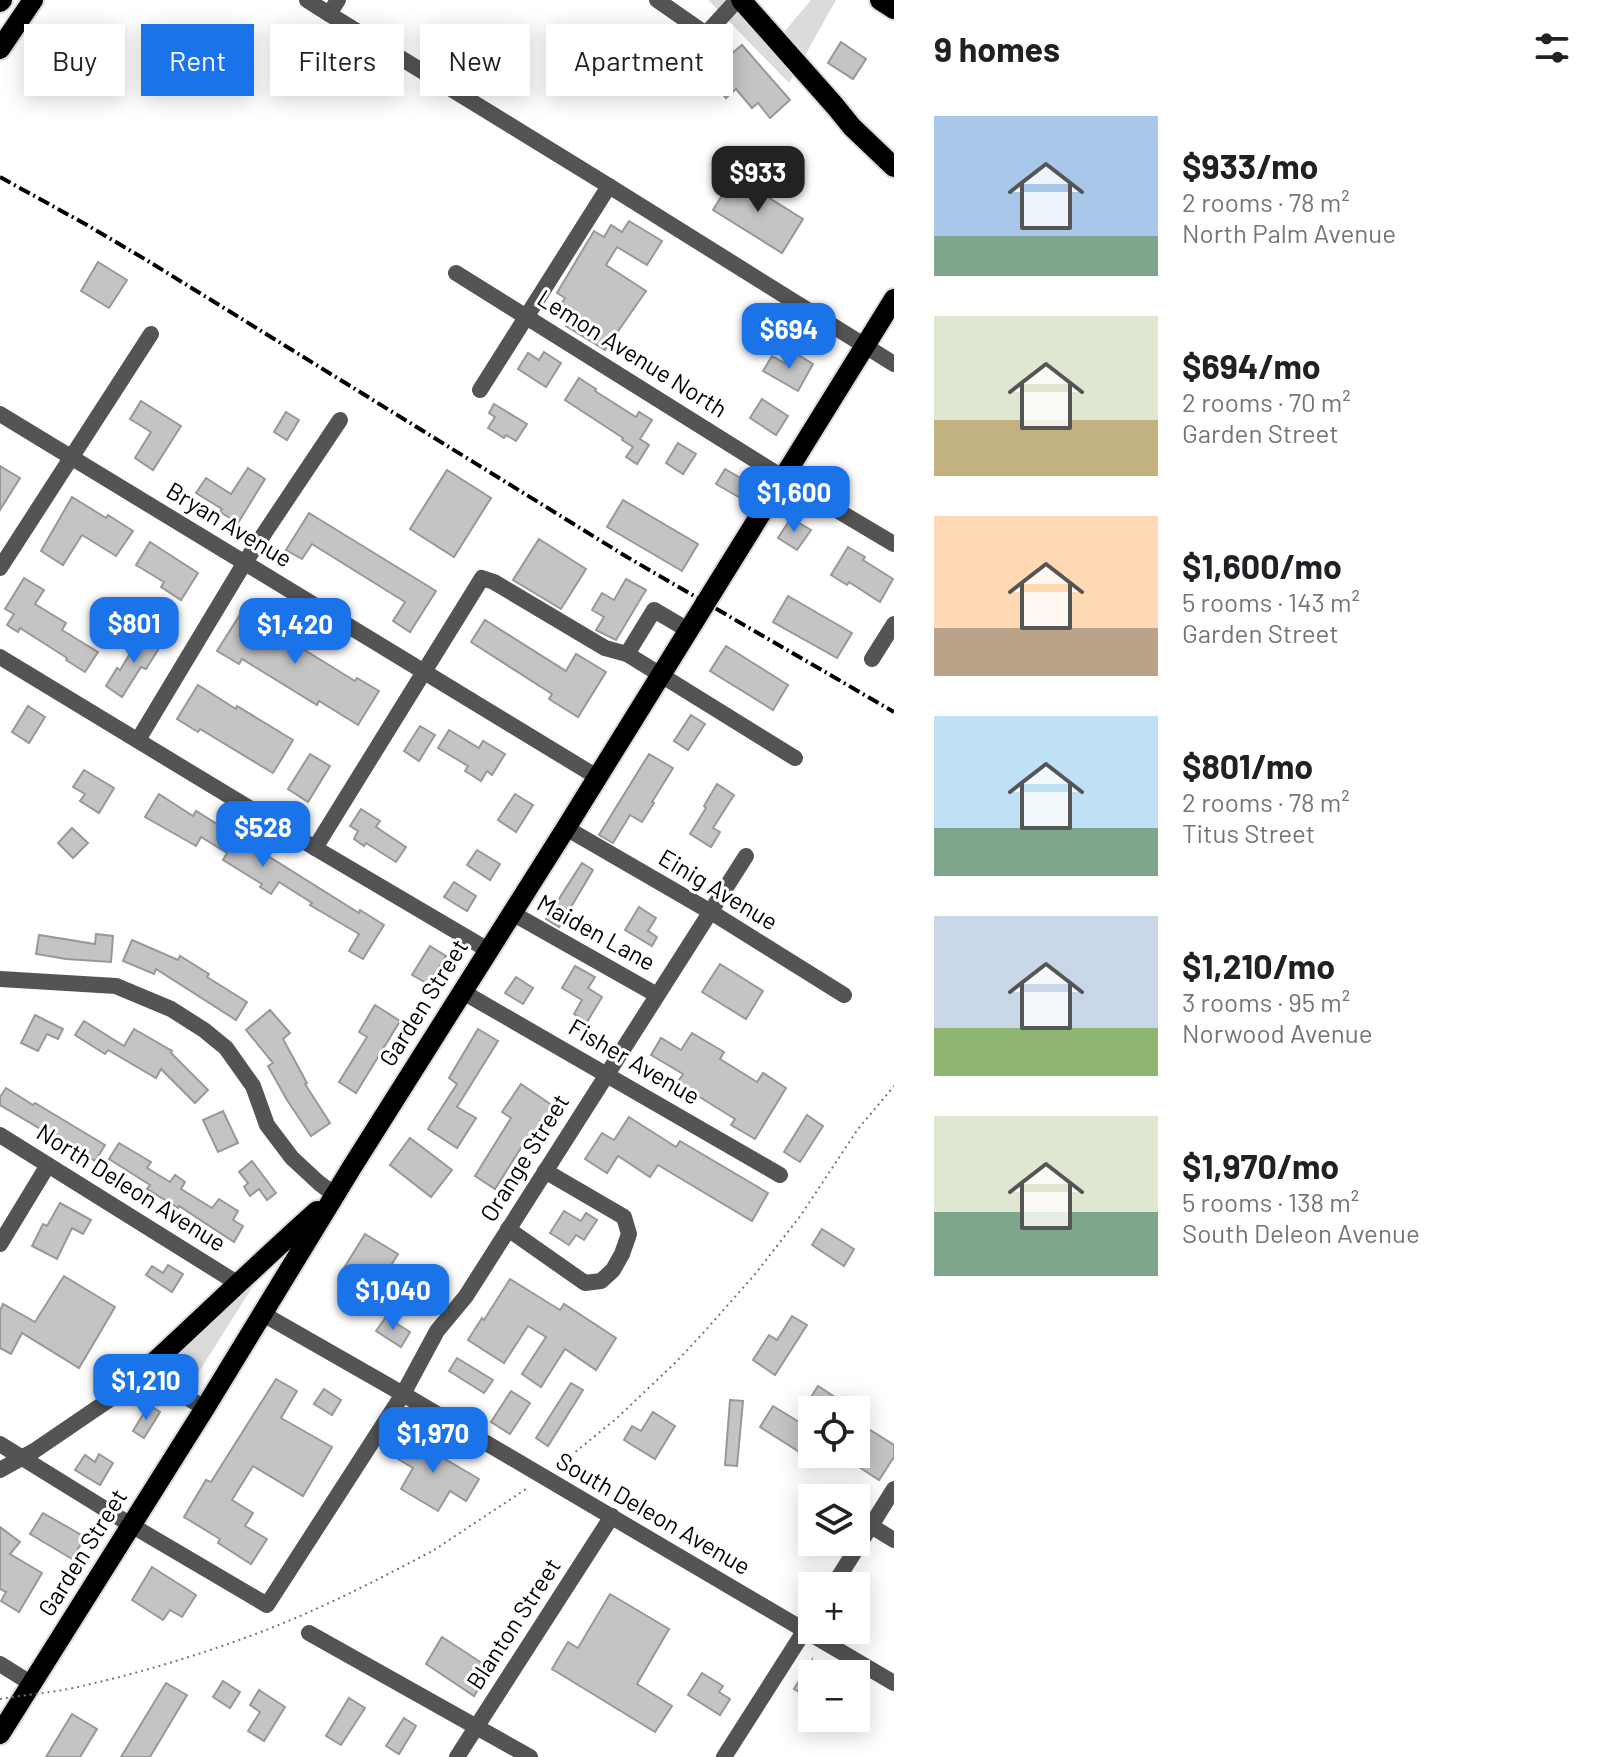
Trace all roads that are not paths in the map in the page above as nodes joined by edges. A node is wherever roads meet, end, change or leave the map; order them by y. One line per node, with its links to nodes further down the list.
1 (33, 0): 9 (main road)
2 (307, 0): 7 (street)
3 (657, 0): 4 (street)
4 (739, 0): 10 (main road)
5 (882, 0): 6 (main road); 8 (main road)
6 (894, 2)
7 (333, 7): 11 (street)
8 (894, 9)
9 (0, 49)
10 (894, 167)
11 (609, 186): 14 (street); 16 (street)
12 (456, 273): 14 (street, Lemon Avenue North)
13 (894, 299): 16 (main road, Garden Street)
14 (527, 316): 18 (street); 22 (street, Lemon Avenue North)
15 (151, 334): 21 (street)
16 (865, 346): 17 (street); 22 (main road, Garden Street)
17 (894, 364)
18 (480, 390)
19 (0, 414): 21 (street, Bryan Avenue)
20 (340, 420): 24 (street)
21 (72, 458): 24 (street, Bryan Avenue); 25 (street)
22 (783, 477): 23 (street, Lemon Avenue North); 27 (main road, Garden Street)
23 (894, 544)
24 (245, 562): 31 (street, Bryan Avenue); 33 (street)
25 (0, 568)
26 (894, 624): 30 (street)
27 (688, 630): 28 (street); 32 (main road, Garden Street)
28 (627, 654): 31 (street); 32 (street)
29 (0, 657): 33 (street)
30 (872, 659)
31 (423, 673): 35 (street, Bryan Avenue); 37 (street)
32 (660, 675): 34 (street); 35 (main road, Garden Street)
33 (138, 740): 37 (street)
34 (795, 758)
35 (597, 777): 36 (main road, Garden Street)
36 (566, 828): 39 (street, Einig Avenue); 40 (main road, Garden Street)
37 (315, 848): 41 (street)
38 (746, 856): 39 (street, Orange Street)
39 (711, 912): 44 (street, Orange Street); 45 (street, Einig Avenue)
40 (512, 913): 41 (main road, Garden Street); 44 (street, Maiden Lane)
41 (488, 950): 43 (main road, Garden Street)
42 (0, 979): 51 (street)
43 (463, 992): 46 (street, Fisher Avenue); 51 (main road, Garden Street)
44 (657, 995): 46 (street, Orange Street)
45 (844, 995)
46 (607, 1074): 49 (street, Orange Street); 50 (street, Fisher Avenue)
47 (0, 1135): 48 (street, North Deleon Avenue)
48 (48, 1165): 53 (street); 54 (street, North Deleon Avenue)
49 (545, 1171): 52 (street, Orange Street); 52 (street)
50 (780, 1175)
51 (335, 1195): 54 (main road); 55 (main road, Garden Street)
52 (508, 1229): 57 (street, Orange Street)
53 (0, 1244)
54 (237, 1283): 56 (main road)
55 (263, 1314): 57 (street, South Deleon Avenue); 58 (main road, Garden Street)
56 (125, 1389): 58 (street); 60 (street)
57 (403, 1394): 63 (street, South Deleon Avenue); 64 (street, Orange Street)
58 (205, 1408): 64 (main road, Garden Street)
59 (0, 1444): 60 (street)
60 (21, 1458): 61 (street); 64 (street)
61 (0, 1470)
62 (894, 1489): 65 (street)
63 (612, 1516): 68 (street, South Deleon Avenue); 75 (street, Blanton Street)
64 (131, 1525): 74 (main road, Garden Street)
65 (871, 1526): 66 (street); 67 (street)
66 (894, 1540)
67 (842, 1572)
68 (798, 1619)
69 (309, 1633): 75 (street)
70 (798, 1641): 79 (street)
71 (836, 1644): 73 (street, South Deleon Avenue)
72 (0, 1664): 74 (street)
73 (894, 1683)
74 (32, 1684): 76 (main road, Garden Street)
75 (477, 1727): 77 (street, Blanton Street); 78 (street)
76 (0, 1734)
77 (457, 1757)
78 (530, 1757)
79 (724, 1757)

